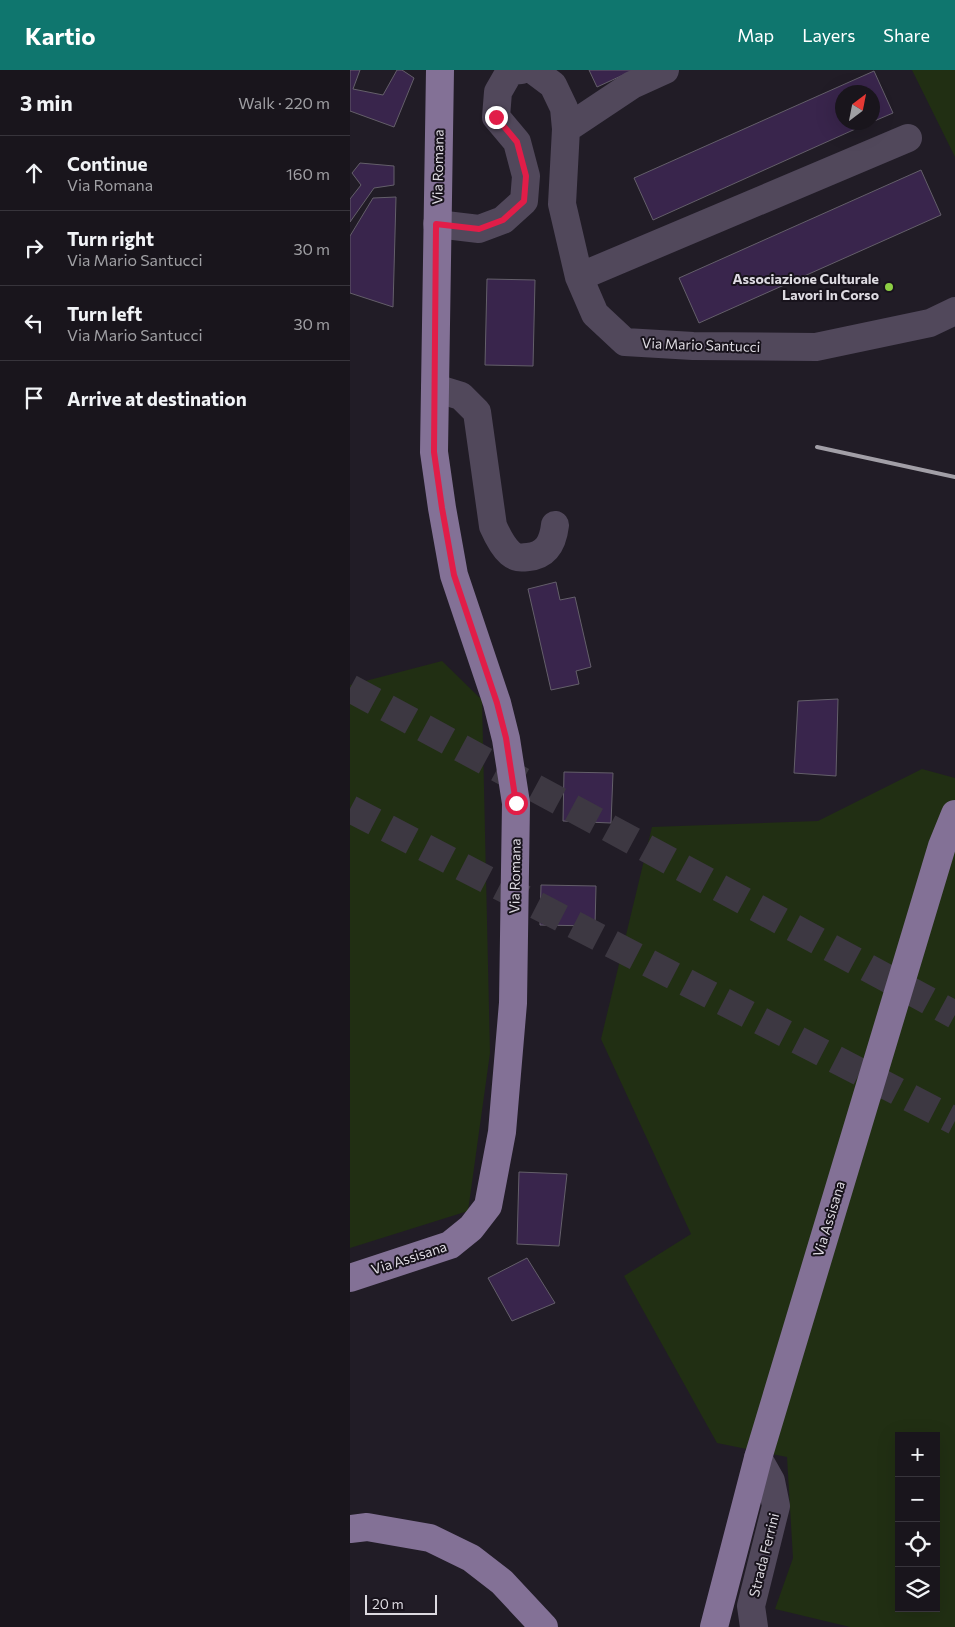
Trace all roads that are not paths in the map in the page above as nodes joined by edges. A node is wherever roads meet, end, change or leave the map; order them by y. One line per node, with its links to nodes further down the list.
1 (440, 70): 7 (main road, Via Romana)
2 (521, 70): 7 (street)
3 (533, 70): 5 (street, Via Mario Santucci)
4 (665, 70): 5 (street)
5 (566, 129): 8 (street, Via Mario Santucci)
6 (908, 138): 8 (street)
7 (436, 224): 10 (main road, Via Romana)
8 (579, 277): 9 (street, Via Mario Santucci)
9 (955, 311)
10 (435, 388): 11 (street); 13 (main road, Via Romana)
11 (554, 525)
12 (955, 814): 15 (main road, Via Assisana)
13 (513, 1003): 14 (main road, Via Assisana)
14 (350, 1278)
15 (758, 1458): 18 (main road, Via Assisana); 19 (street, Strada Ferrini)
16 (350, 1529): 17 (main road)
17 (544, 1627)
18 (714, 1627)
19 (754, 1627)

